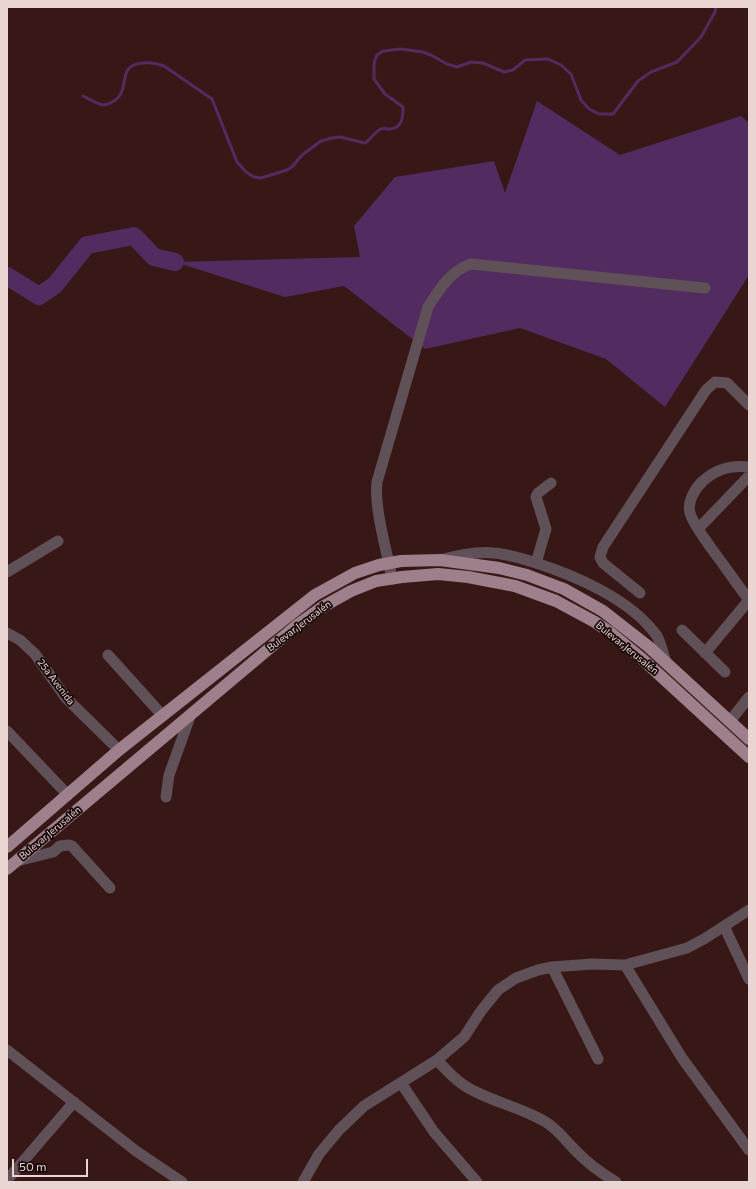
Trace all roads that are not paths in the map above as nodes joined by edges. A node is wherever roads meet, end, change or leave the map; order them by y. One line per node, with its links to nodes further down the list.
1 (705, 288): 9 (street)
2 (749, 405): 13 (street)
3 (749, 467): 6 (street)
4 (749, 476): 6 (street)
5 (551, 483): 10 (street)
6 (698, 529): 14 (street)
7 (58, 541): 11 (street)
8 (440, 560): 9 (main road, Bulevar Jerusalén); 10 (street); 19 (main road, Bulevar Jerusalén)
9 (389, 563): 12 (street); 23 (main road, Bulevar Jerusalén)
10 (536, 563): 19 (street)
11 (7, 572)
12 (392, 579): 22 (main road, Bulevar Jerusalén); 28 (main road, Bulevar Jerusalén)
13 (640, 593)
14 (749, 600): 17 (street)
15 (682, 630): 17 (street)
16 (7, 633): 27 (street, 25a Avenida)
17 (705, 652): 20 (street)
18 (108, 655): 23 (street)
19 (666, 662): 24 (main road, Bulevar Jerusalén)
20 (725, 672)
21 (749, 697): 24 (street)
22 (191, 714): 30 (street); 32 (main road, Bulevar Jerusalén)
23 (162, 716): 27 (main road, Bulevar Jerusalén)
24 (730, 721): 26 (main road, Bulevar Jerusalén)
25 (7, 731): 29 (street)
26 (749, 739)
27 (119, 750): 29 (main road, Bulevar Jerusalén)
28 (749, 757)
29 (68, 795): 31 (main road, Bulevar Jerusalén)
30 (166, 797)
31 (7, 847)
32 (12, 865): 33 (street)
33 (110, 888)
34 (749, 910): 35 (street)
35 (724, 926): 36 (street); 38 (street)
36 (625, 965): 37 (street); 44 (street)
37 (552, 967): 40 (street); 41 (street)
38 (749, 979)
39 (7, 1050): 43 (street)
40 (598, 1059)
41 (436, 1060): 42 (street); 49 (street)
42 (400, 1083): 47 (street); 48 (street)
43 (74, 1102): 45 (street); 46 (street)
44 (749, 1150)
45 (7, 1180)
46 (182, 1182)
47 (303, 1182)
48 (477, 1182)
49 (616, 1182)

